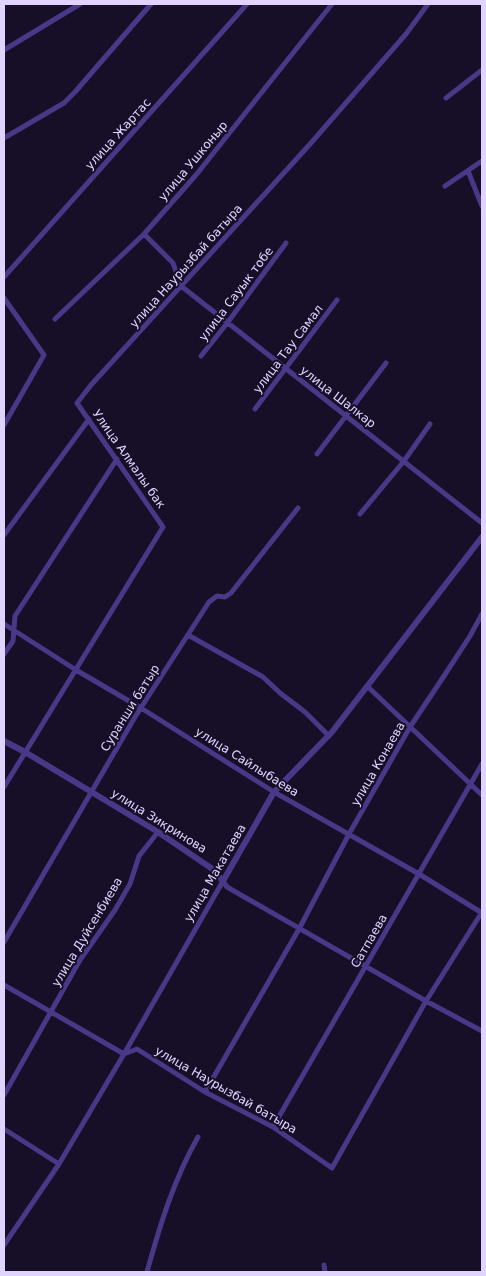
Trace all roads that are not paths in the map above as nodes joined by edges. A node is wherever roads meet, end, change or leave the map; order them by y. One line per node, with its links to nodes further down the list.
1 (80, 4): 6 (street)
2 (151, 4): 9 (street)
3 (247, 4): 16 (street, улица Жартас)
4 (332, 4): 14 (street, улица Ушконыр)
5 (428, 4): 17 (street, улица Наурызбай батыра)
6 (4, 50)
7 (482, 70): 8 (street)
8 (446, 98)
9 (4, 138)
10 (482, 162): 11 (street)
11 (468, 171): 12 (street); 13 (street)
12 (445, 186)
13 (482, 206)
14 (144, 234): 17 (street); 20 (street, улица Ушконыр)
15 (286, 243): 21 (street, улица Сауык тобе)
16 (4, 277)
17 (182, 286): 21 (street, улица Шалкар); 25 (street, улица Наурызбай батыра)
18 (4, 298): 29 (street)
19 (337, 300): 24 (street, улица Тау Самал)
20 (55, 318)
21 (228, 322): 22 (street, улица Сауык тобе); 24 (street, улица Шалкар)
22 (201, 356)
23 (386, 363): 27 (street)
24 (286, 368): 26 (street, улица Тау Самал); 27 (street, улица Шалкар)
25 (77, 403): 28 (street, Улица Алмалы бак)
26 (255, 409)
27 (346, 416): 31 (street); 33 (street, улица Шалкар)
28 (89, 419): 32 (street, Улица Алмалы бак); 37 (street)
29 (4, 424)
30 (430, 424): 33 (street)
31 (317, 454)
32 (117, 459): 41 (street); 44 (street, Улица Алмалы бак)
33 (404, 461): 35 (street); 36 (street, улица Шалкар)
34 (298, 508): 42 (street, Суранши батыр)
35 (360, 514)
36 (482, 523)
37 (4, 535)
38 (482, 537): 45 (street, улица Макатаева)
39 (482, 614): 47 (street, улица Конаева)
40 (4, 624): 41 (street, улица Сайлыбаева)
41 (14, 631): 43 (street); 44 (street, улица Сайлыбаева)
42 (188, 635): 46 (street, Суранши батыр); 48 (street)
43 (4, 654)
44 (76, 670): 46 (street, улица Сайлыбаева); 50 (street)
45 (367, 686): 47 (street); 48 (street, улица Макатаева)
46 (141, 708): 54 (street, улица Сайлыбаева); 55 (street, Суранши батыр)
47 (410, 726): 52 (street); 58 (street, улица Конаева)
48 (328, 736): 54 (street, улица Макатаева)
49 (4, 741): 50 (street, улица Зикринова)
50 (25, 752): 53 (street); 55 (street, улица Зикринова)
51 (482, 764): 52 (street, Сатпаева)
52 (471, 783): 56 (street); 59 (street, Сатпаева)
53 (4, 787)
54 (274, 792): 58 (street, улица Сайлыбаева); 60 (street, улица Макатаева)
55 (91, 793): 57 (street, улица Зикринова); 63 (street, Суранши батыр)
56 (482, 795)
57 (158, 832): 60 (street, улица Зикринова); 67 (street, улица Дуйсенбиева)
58 (349, 834): 59 (street, улица Сайлыбаева); 62 (street, улица Конаева)
59 (419, 874): 61 (street, улица Сайлыбаева); 64 (street, Сатпаева)
60 (223, 881): 62 (street, улица Зикринова); 69 (street, улица Макатаева)
61 (482, 912): 66 (street)
62 (300, 928): 64 (street, улица Зикринова); 70 (street, улица Конаева)
63 (4, 942)
64 (366, 967): 66 (street, улица Зикринова); 72 (street, Сатпаева)
65 (4, 985): 67 (street, улица Наурызбай батыра)
66 (426, 1001): 68 (street, улица Зикринова); 72 (street, улица Наурызбай батыра)
67 (51, 1013): 69 (street, улица Наурызбай батыра); 71 (street, улица Дуйсенбиева)
68 (482, 1032)
69 (124, 1054): 70 (street, улица Наурызбай батыра); 75 (street, улица Макатаева)
70 (205, 1092): 72 (street, улица Наурызбай батыра)
71 (4, 1095)
72 (274, 1127)
73 (4, 1129): 75 (street)
74 (198, 1137): 78 (street)
75 (59, 1164): 76 (street, улица Макатаева)
76 (4, 1245)
77 (324, 1265): 79 (street)
78 (147, 1272)
79 (325, 1272)

